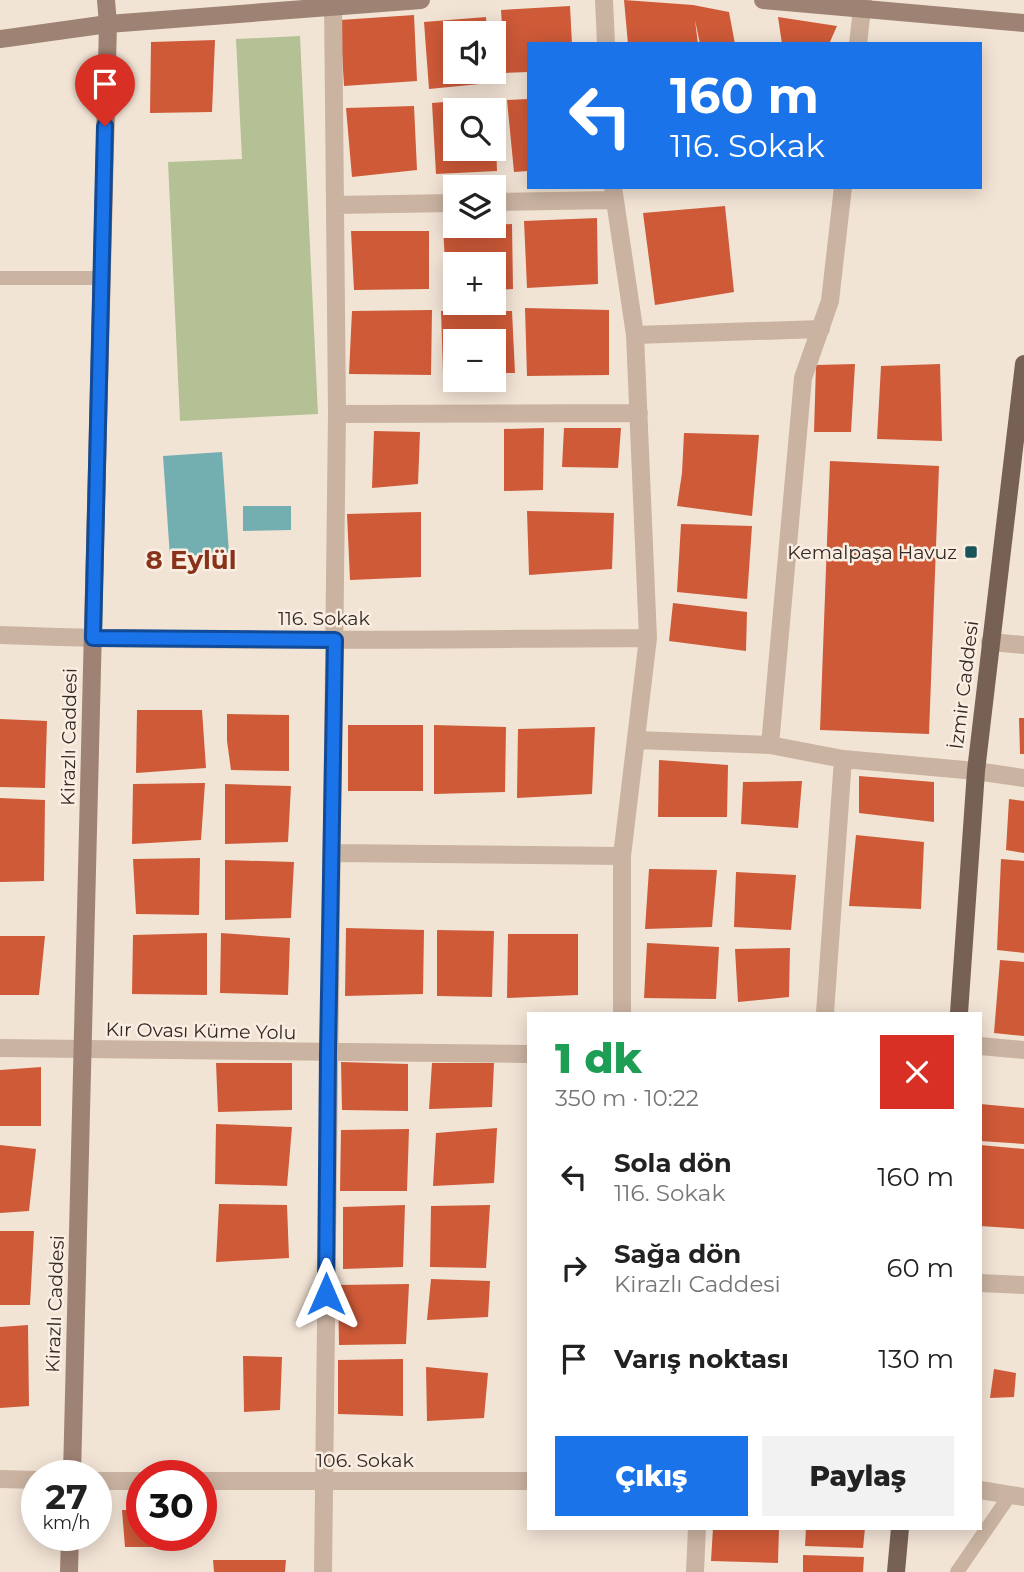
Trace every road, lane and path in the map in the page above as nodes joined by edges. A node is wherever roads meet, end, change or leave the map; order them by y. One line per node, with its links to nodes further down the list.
1 (106, 0): 8 (main road, Kirazlı Caddesi)
2 (421, 0): 5 (main road)
3 (604, 0): 10 (street)
4 (763, 0): 6 (main road)
5 (333, 3): 8 (main road); 16 (street)
6 (863, 4): 7 (main road); 11 (street)
7 (1024, 23)
8 (108, 24): 9 (main road); 18 (main road, Kirazlı Caddesi)
9 (0, 38)
10 (606, 42)
11 (859, 42)
12 (843, 189): 19 (street)
13 (613, 194): 14 (street); 20 (street)
14 (506, 201)
15 (443, 203): 16 (street)
16 (335, 205): 23 (street)
17 (0, 278): 18 (lane)
18 (102, 278): 26 (main road, Kirazlı Caddesi)
19 (821, 329): 20 (street); 32 (street)
20 (635, 335): 22 (street)
21 (1024, 363): 24 (main road, İzmir Caddesi)
22 (639, 413): 23 (street); 27 (street)
23 (337, 414): 28 (street)
24 (1017, 477): 29 (main road, İzmir Caddesi)
25 (0, 635): 26 (street, 116. Sokak)
26 (93, 638): 28 (street, 116. Sokak); 44 (main road, Kirazlı Caddesi)
27 (648, 638): 28 (street, 116. Sokak); 31 (street)
28 (335, 640): 36 (street)
29 (990, 642): 30 (street); 34 (main road, İzmir Caddesi)
30 (1024, 645)
31 (636, 740): 32 (street); 37 (street)
32 (770, 745): 33 (street)
33 (843, 759): 34 (street); 39 (street)
34 (975, 771): 35 (street); 40 (main road, İzmir Caddesi)
35 (1024, 778)
36 (333, 853): 37 (street); 45 (street)
37 (622, 856): 38 (street)
38 (622, 1012)
39 (825, 1012)
40 (959, 1012)
41 (982, 1046): 43 (street)
42 (0, 1048): 44 (street, Kır Ovası Küme Yolu)
43 (1024, 1049)
44 (83, 1050): 45 (street, Kır Ovası Küme Yolu); 49 (main road, Kirazlı Caddesi)
45 (328, 1053): 46 (street, Kır Ovası Küme Yolu); 54 (street)
46 (527, 1054)
47 (982, 1283): 48 (street)
48 (1024, 1285)
49 (72, 1460)
50 (0, 1479): 51 (street)
51 (21, 1480)
52 (217, 1481): 54 (street, 106. Sokak)
53 (527, 1481): 54 (street, 106. Sokak)
54 (325, 1482): 61 (street)
55 (982, 1490): 56 (street)
56 (1017, 1496): 64 (lane)
57 (697, 1530): 62 (street)
58 (900, 1530): 63 (main road)
59 (70, 1551): 60 (main road)
60 (69, 1572)
61 (323, 1572)
62 (695, 1572)
63 (896, 1572)
64 (957, 1572)

